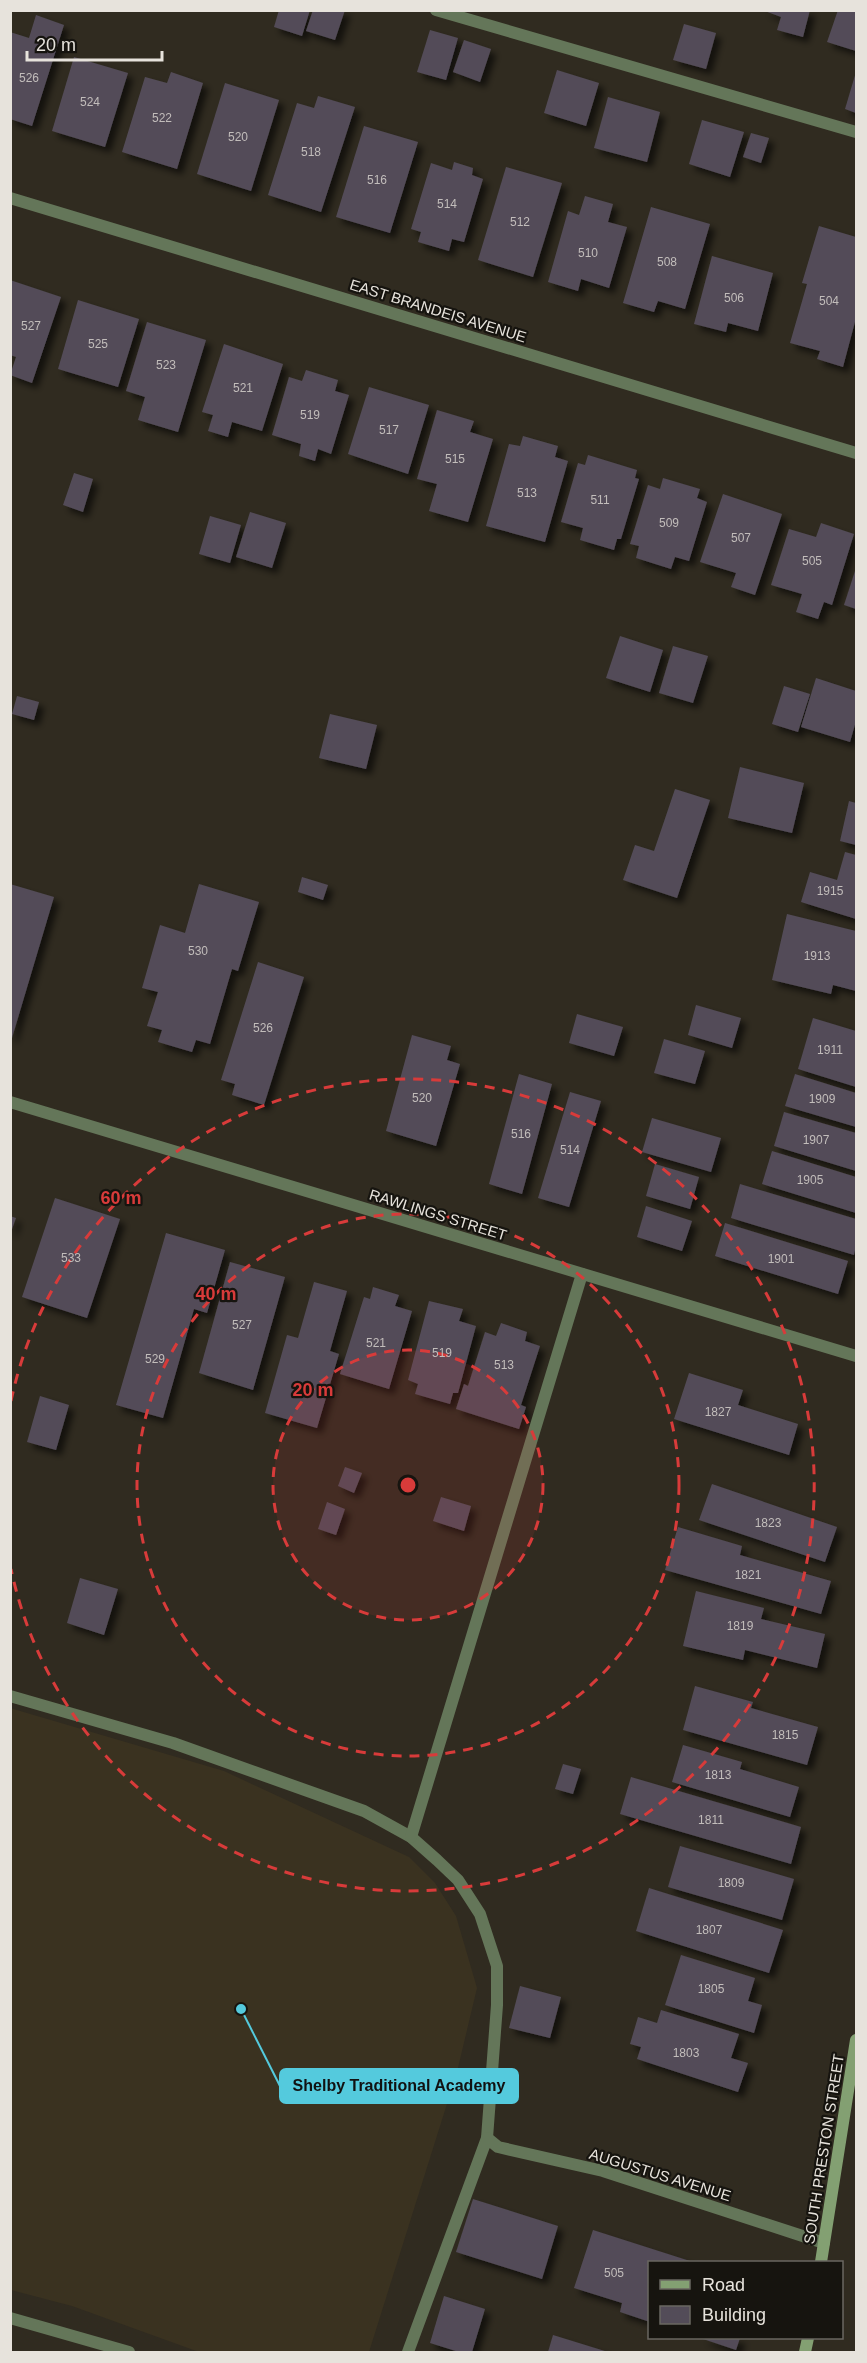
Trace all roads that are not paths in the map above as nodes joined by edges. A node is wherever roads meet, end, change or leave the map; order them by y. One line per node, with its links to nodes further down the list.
1 (436, 10): 2 (street)
2 (856, 132)
3 (10, 198): 4 (street, EAST BRANDEIS AVENUE)
4 (856, 453)
5 (10, 1102): 6 (street, RAWLINGS STREET)
6 (582, 1274): 7 (street, RAWLINGS STREET); 9 (street)
7 (856, 1356)
8 (10, 1696): 9 (street)
9 (411, 1837): 11 (street)
10 (856, 2040): 12 (main road, SOUTH PRESTON STREET)
11 (487, 2138): 12 (street, AUGUSTUS AVENUE); 16 (street)
12 (824, 2243): 13 (main road, SOUTH PRESTON STREET)
13 (821, 2261)
14 (10, 2318): 15 (street)
15 (129, 2352)
16 (408, 2352)

